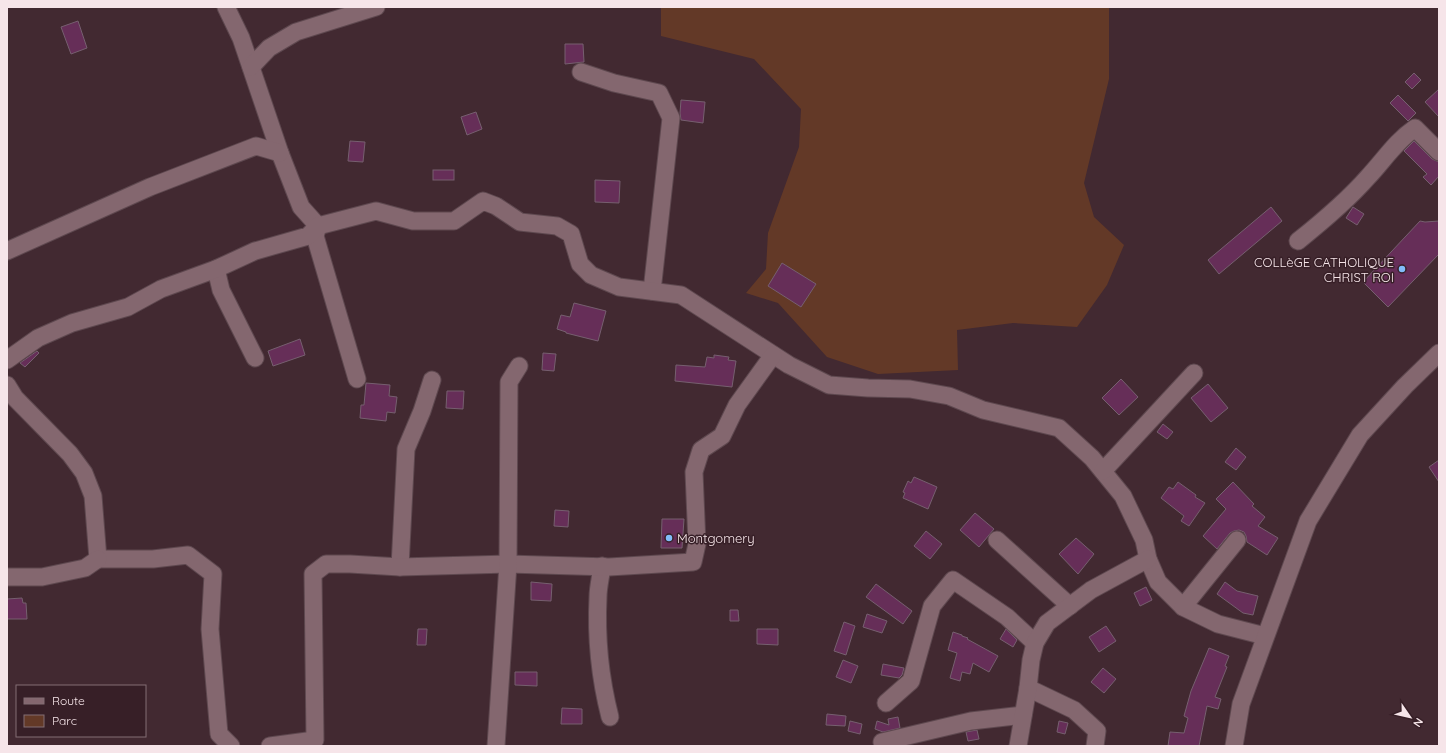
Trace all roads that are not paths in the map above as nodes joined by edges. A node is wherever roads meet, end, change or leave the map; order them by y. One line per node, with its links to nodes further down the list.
1 (226, 7): 3 (street)
2 (376, 7): 3 (street)
3 (251, 67): 6 (street)
4 (581, 72): 11 (street)
5 (1439, 152): 8 (street)
6 (280, 153): 7 (street); 9 (street)
7 (318, 226): 10 (street); 11 (street); 18 (street)
8 (1298, 241)
9 (7, 251)
10 (216, 269): 14 (street); 15 (street)
11 (652, 291): 13 (street)
12 (1439, 353): 32 (street)
13 (773, 355): 21 (street); 27 (street)
14 (255, 358)
15 (7, 360)
16 (519, 366): 26 (street)
17 (1194, 373): 21 (street)
18 (357, 379)
19 (432, 380): 28 (street)
20 (7, 385): 24 (street)
21 (1103, 471): 25 (street)
22 (998, 540): 30 (street)
23 (1237, 540): 31 (street)
24 (98, 559): 29 (street); 40 (street)
25 (1148, 559): 30 (street); 31 (street)
26 (508, 564): 27 (street); 28 (street); 42 (street)
27 (602, 566): 37 (street)
28 (400, 567): 39 (street)
29 (7, 577)
30 (1070, 606): 33 (street)
31 (1183, 607): 32 (street)
32 (1265, 636): 45 (street)
33 (1035, 643): 34 (street); 35 (street)
34 (1028, 688): 36 (street); 44 (street)
35 (886, 703)
36 (1023, 715): 38 (street); 43 (street)
37 (610, 717)
38 (882, 742)
39 (316, 743): 41 (street)
40 (231, 746)
41 (270, 746)
42 (496, 746)
43 (1018, 746)
44 (1095, 746)
45 (1234, 746)

